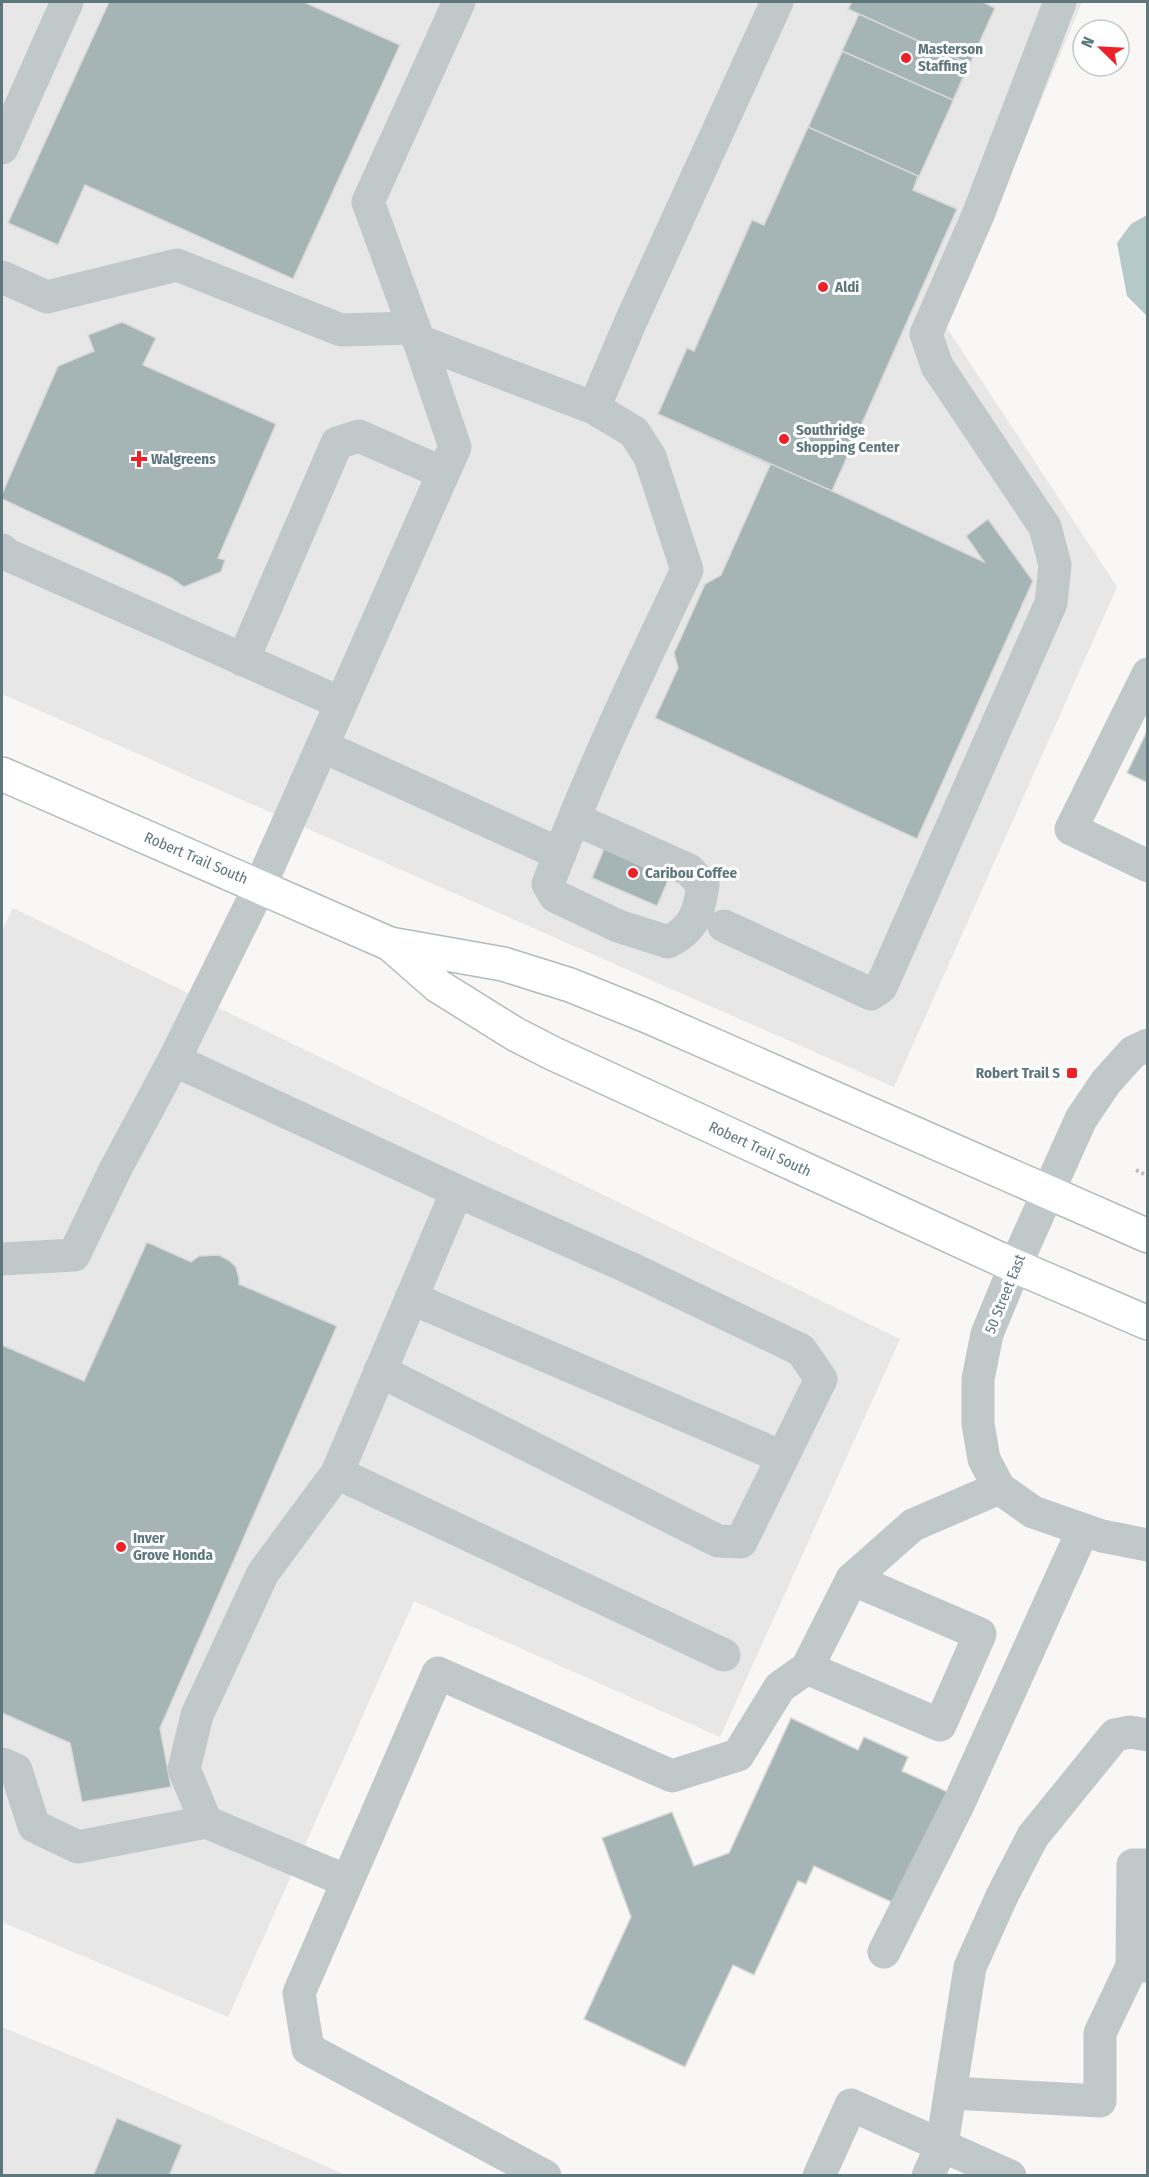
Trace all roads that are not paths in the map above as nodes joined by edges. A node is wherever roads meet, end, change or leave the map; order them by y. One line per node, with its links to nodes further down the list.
1 (67, 2): 5 (street)
2 (459, 2): 7 (street)
3 (777, 2): 8 (street)
4 (1060, 2): 20 (street)
5 (2, 148)
6 (2, 277): 7 (street)
7 (416, 335): 8 (street); 9 (street)
8 (594, 408): 16 (street)
9 (443, 473): 11 (street); 13 (street)
10 (2, 549): 11 (street)
11 (243, 660): 13 (street)
12 (1148, 674): 18 (street)
13 (341, 702): 14 (street)
14 (322, 746): 17 (street); 19 (street)
15 (5, 781): 19 (main road, Robert Trail South)
16 (575, 819): 17 (street); 17 (street)
17 (560, 854)
18 (1148, 866)
19 (260, 886): 21 (main road, Robert Trail South); 23 (street)
20 (724, 926)
21 (390, 944): 25 (main road, Robert Trail South); 28 (main road, Robert Trail South)
22 (1148, 1045): 25 (street, 50 Street East)
23 (174, 1060): 24 (street); 27 (street)
24 (457, 1191): 29 (street); 32 (street)
25 (1048, 1193): 26 (main road, Robert Trail South); 28 (street, 50 Street East)
26 (1148, 1236)
27 (2, 1259)
28 (1015, 1266): 30 (main road, Robert Trail South); 34 (street, 50 Street East)
29 (411, 1298): 31 (street); 32 (street)
30 (1148, 1323)
31 (380, 1371): 32 (street); 33 (street)
32 (782, 1457)
33 (337, 1473): 38 (street); 42 (street)
34 (999, 1488): 35 (street, 50 Street East); 37 (street)
35 (1083, 1530): 36 (street, 50 Street East); 45 (street)
36 (1148, 1545)
37 (852, 1579): 39 (street); 39 (street)
38 (724, 1655)
39 (807, 1668): 44 (street)
40 (1148, 1735): 47 (street)
41 (2, 1764): 42 (street)
42 (207, 1822): 44 (street)
43 (1148, 1865): 46 (street)
44 (347, 1881): 49 (street)
45 (884, 1952)
46 (1140, 1966): 47 (street)
47 (951, 2093): 48 (street)
48 (942, 2145): 50 (street); 51 (street); 52 (street)
49 (545, 2175)
50 (819, 2175)
51 (928, 2175)
52 (1010, 2175)

